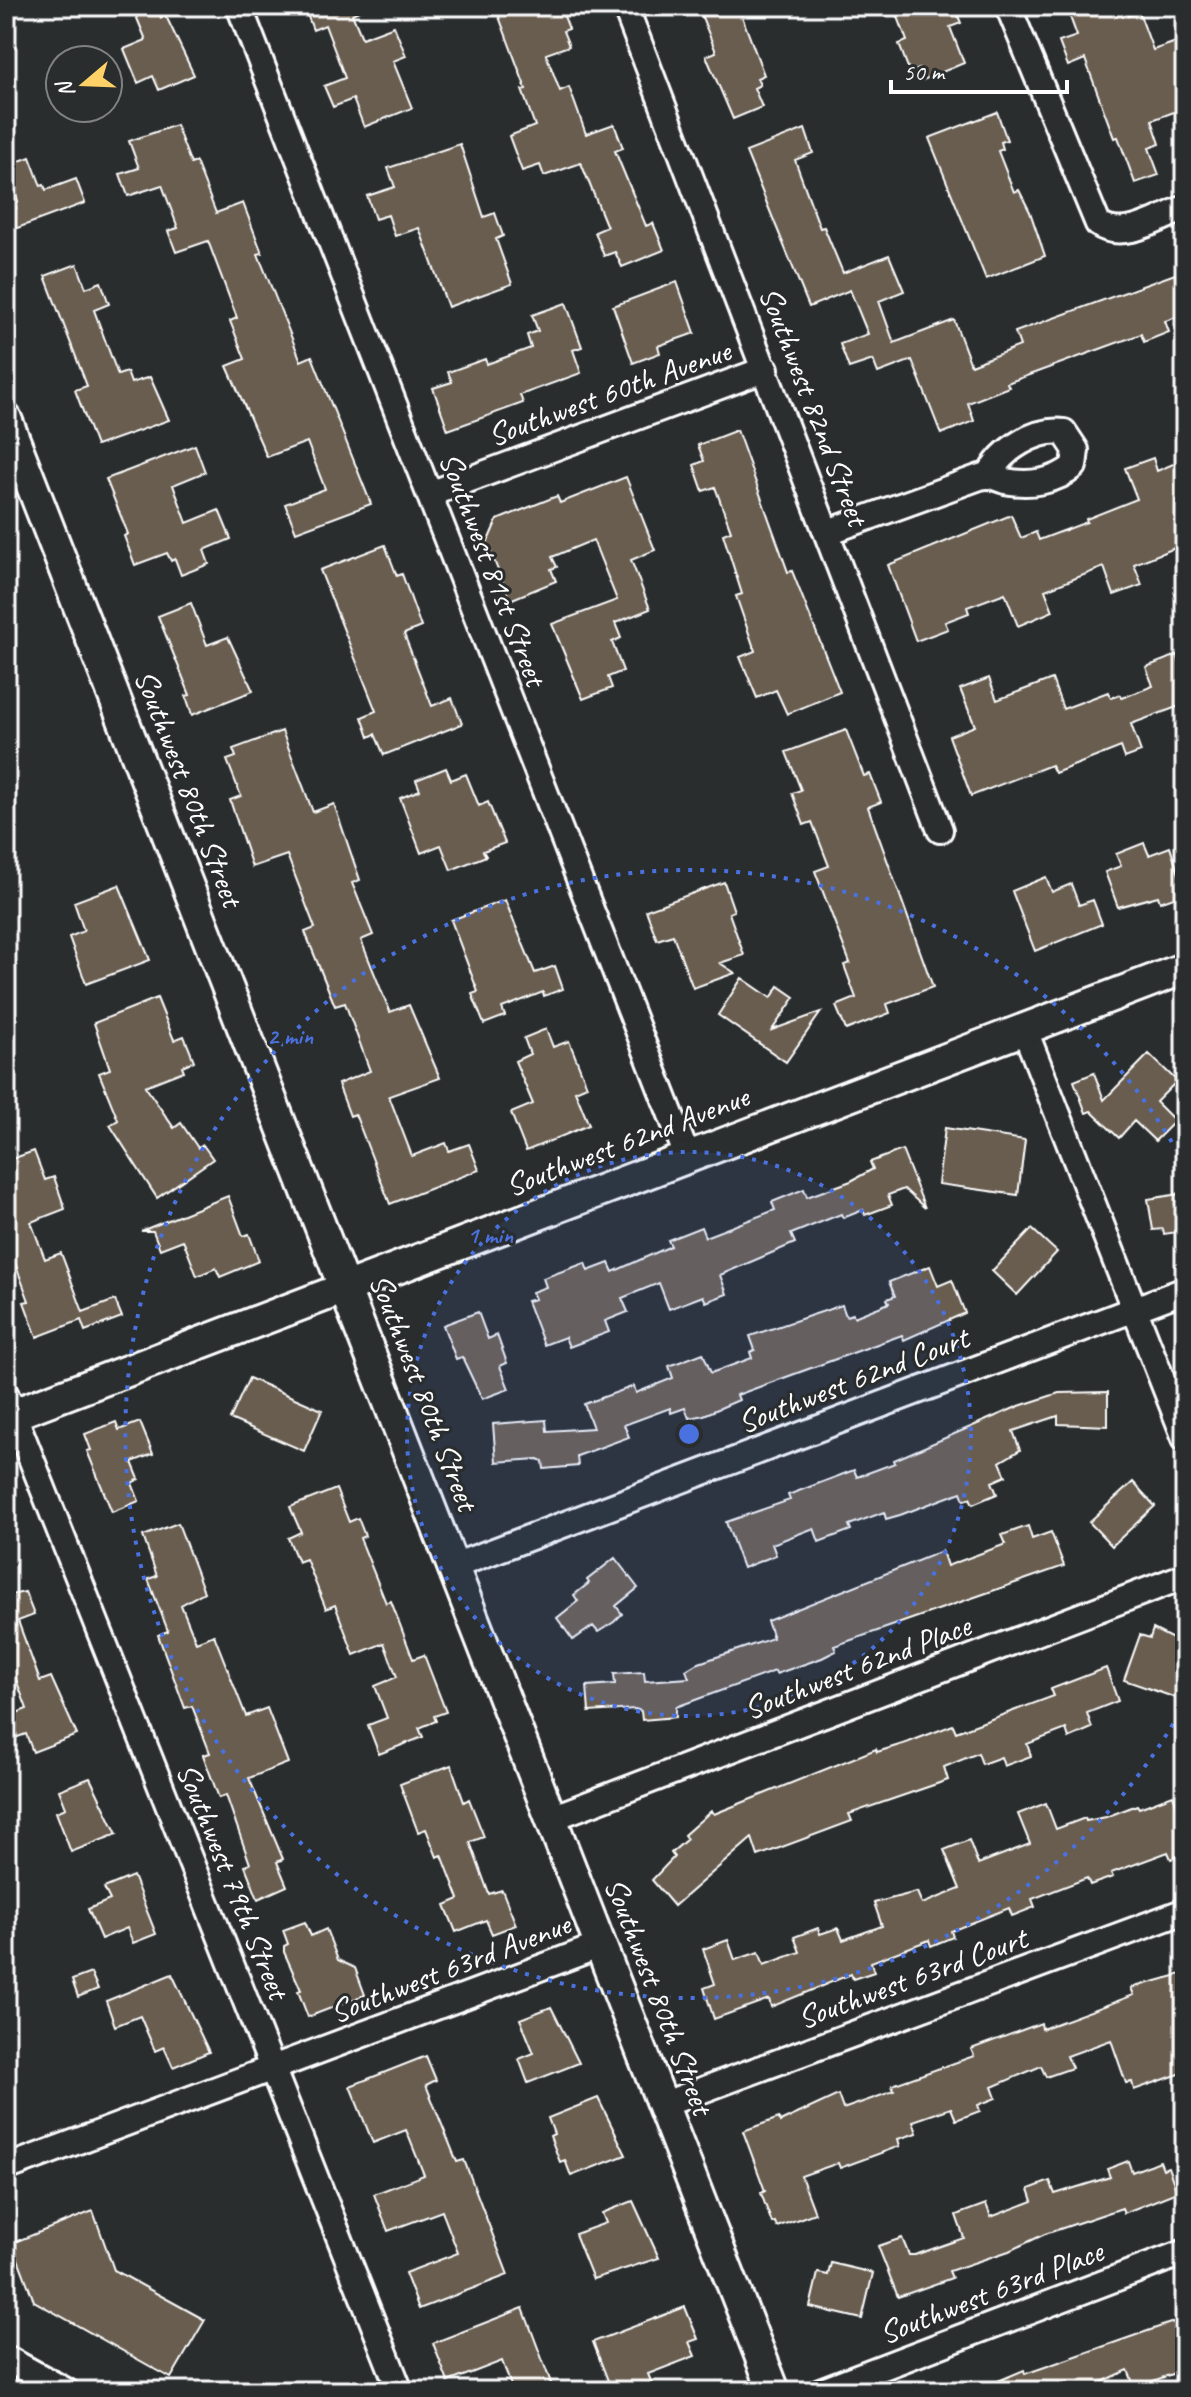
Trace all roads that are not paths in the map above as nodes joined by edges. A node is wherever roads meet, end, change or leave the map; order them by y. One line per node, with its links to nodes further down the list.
1 (239, 6): 8 (street, Southwest 81st Street)
2 (625, 6): 5 (street, Southwest 82nd Street)
3 (1008, 6): 4 (street)
4 (1185, 208)
5 (766, 369): 8 (street, Southwest 60th Avenue); 9 (street, Southwest 82nd Street)
6 (6, 419): 14 (street, Southwest 80th Street)
7 (990, 474): 9 (street)
8 (430, 494): 13 (street, Southwest 81st Street)
9 (828, 532): 10 (street, Southwest 82nd Street)
10 (940, 830)
11 (1185, 968): 12 (street, Southwest 62nd Avenue)
12 (1024, 1028): 13 (street, Southwest 62nd Avenue); 16 (street)
13 (687, 1156): 14 (street, Southwest 62nd Avenue)
14 (345, 1287): 17 (street, Southwest 62nd Avenue); 19 (street, Southwest 80th Street)
15 (1185, 1290): 16 (street, Southwest 62nd Court)
16 (1134, 1309): 18 (street); 19 (street, Southwest 62nd Court)
17 (9, 1408): 24 (street, Southwest 79th Street)
18 (1185, 1438)
19 (454, 1566): 21 (street, Southwest 80th Street)
20 (1185, 1576): 21 (street, Southwest 62nd Place)
21 (552, 1818): 23 (street, Southwest 80th Street)
22 (1185, 1911): 25 (street, Southwest 63rd Court)
23 (601, 1945): 24 (street, Southwest 63rd Avenue); 25 (street, Southwest 80th Street)
24 (273, 2068): 26 (street, Southwest 63rd Avenue); 30 (street, Southwest 79th Street)
25 (662, 2105): 31 (street, Southwest 80th Street)
26 (6, 2168)
27 (1185, 2252): 32 (street, Southwest 63rd Place)
28 (6, 2358): 29 (street)
29 (66, 2391)
30 (400, 2391)
31 (774, 2391)
32 (820, 2391)

